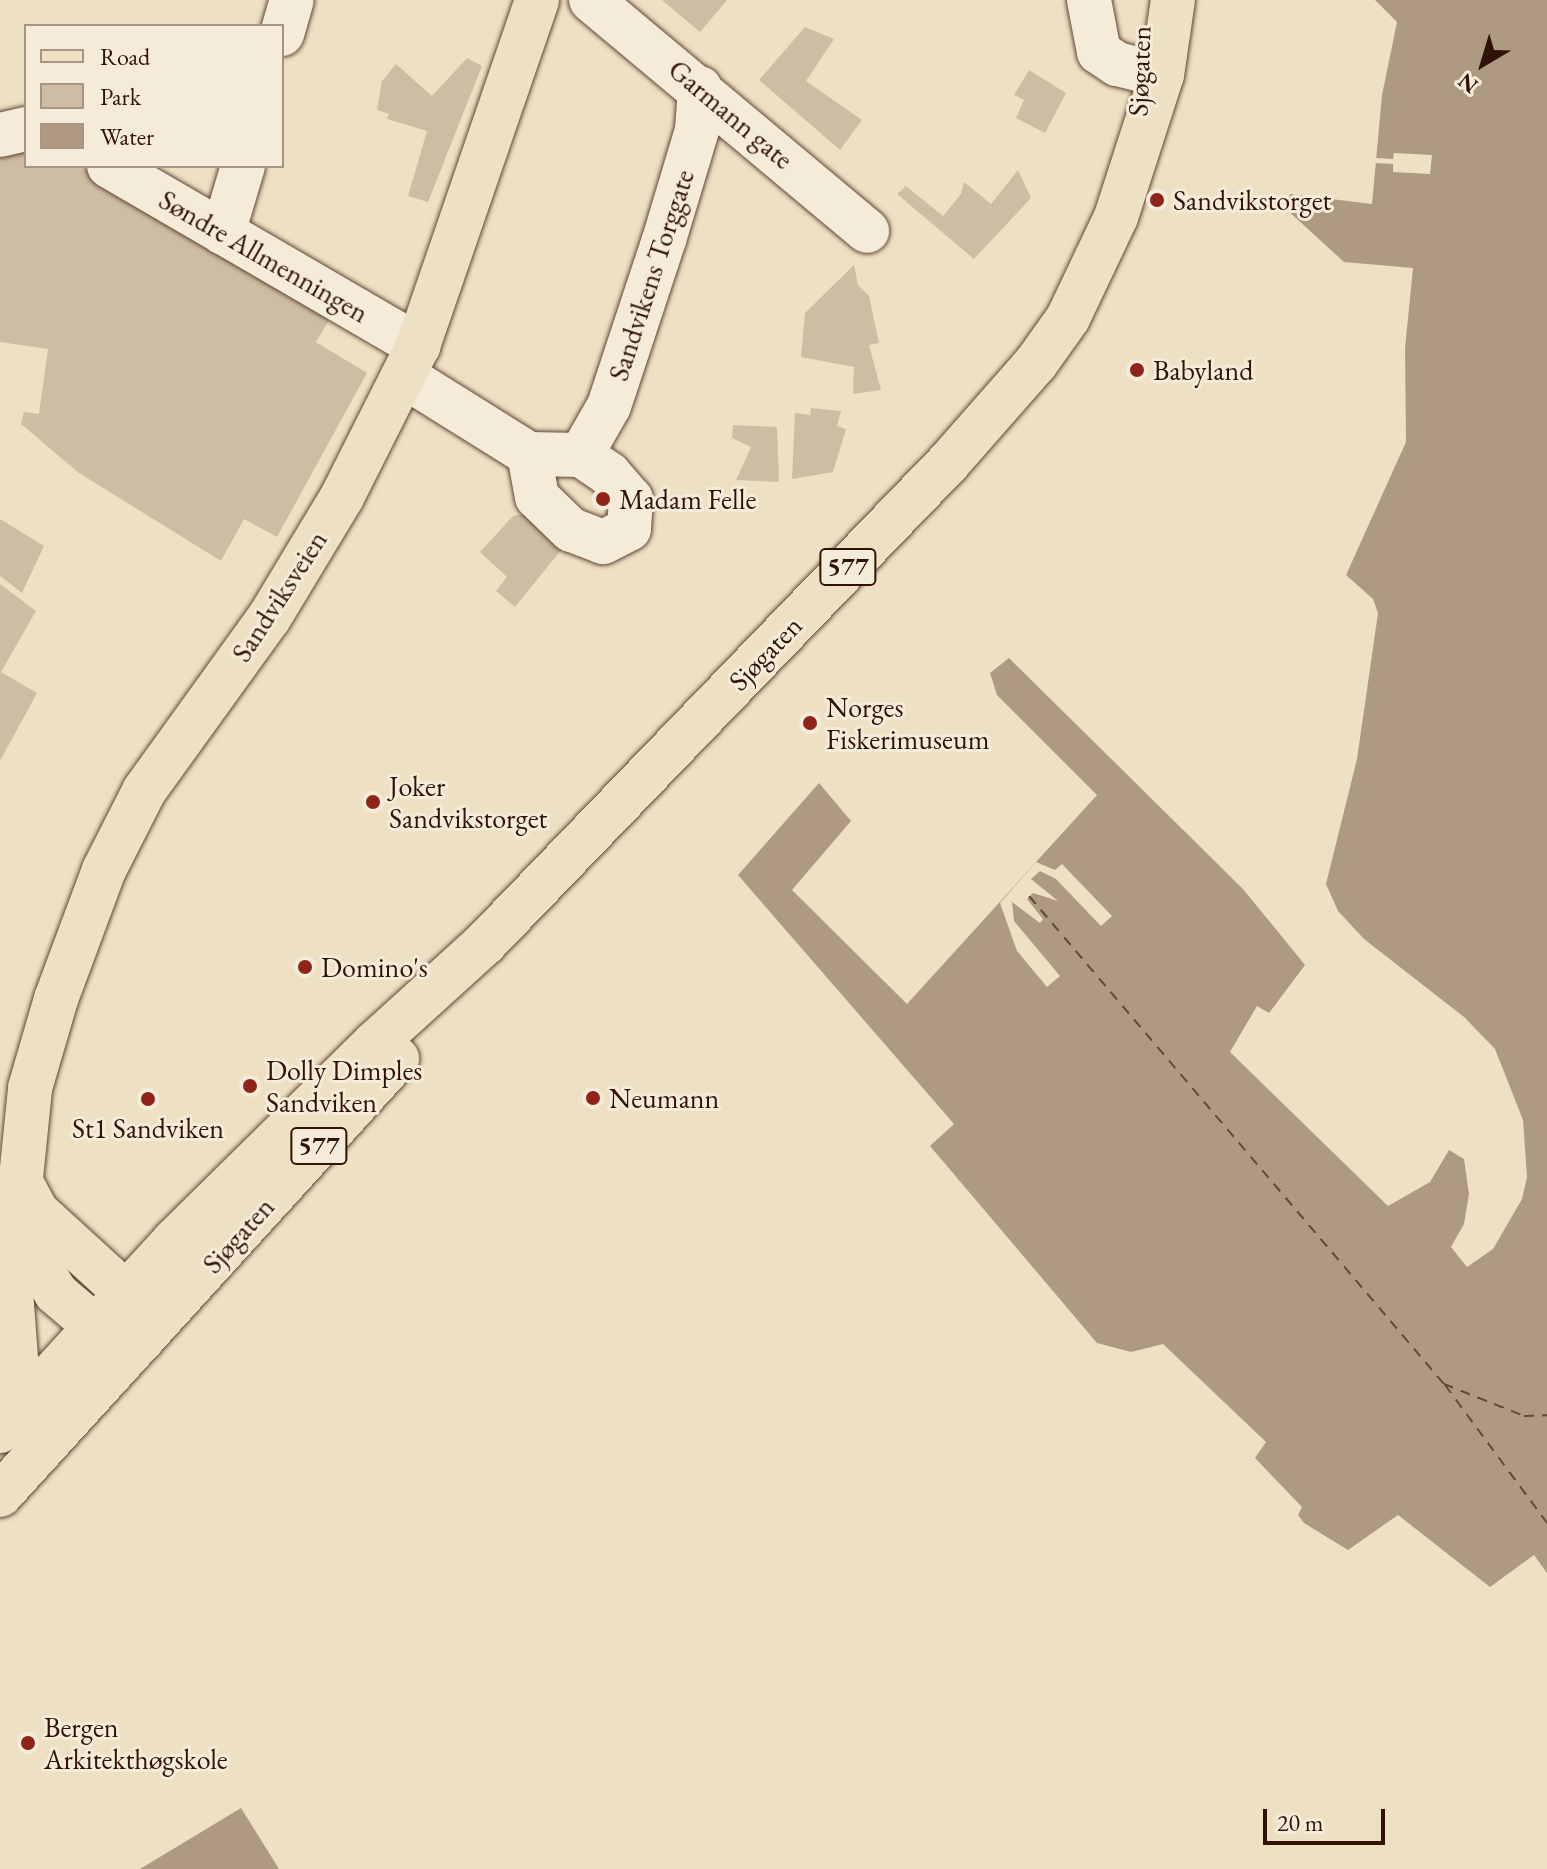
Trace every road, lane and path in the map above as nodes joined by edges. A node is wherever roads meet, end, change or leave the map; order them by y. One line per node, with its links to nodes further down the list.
1 (292, 0): 7 (street)
2 (537, 0): 16 (main road, Sandviksveien)
3 (591, 0): 9 (street, Garmann gate)
4 (1089, 0): 8 (street)
5 (1143, 0): 8 (main road, Sjøgaten / 577)
6 (1173, 0): 8 (main road, Sjøgaten / 577)
7 (284, 27)
8 (1148, 72): 19 (main road, Sjøgaten / 577)
9 (700, 88): 14 (street, Garmann gate); 18 (street, Sandvikens Torggate)
10 (24, 129): 11 (street)
11 (0, 135)
12 (112, 168): 15 (street, Søndre Allmenningen)
13 (242, 168): 15 (street)
14 (867, 231)
15 (223, 233): 16 (street, Søndre Allmenningen)
16 (411, 361): 17 (street); 20 (main road, Sandviksveien)
17 (529, 454): 18 (street); 18 (street)
18 (581, 455)
19 (485, 943): 22 (main road, Sjøgaten / 577); 24 (main road, Sjøgaten / 577)
20 (22, 1184): 21 (main road, Sandviksveien); 22 (main road)
21 (16, 1227): 23 (main road); 25 (main road, Sandviksveien)
22 (128, 1295): 23 (main road, Sandviksveien / 577); 24 (main road)
23 (97, 1328): 24 (main road); 25 (main road, Sandviksveien / 577)
24 (142, 1340): 26 (main road, 577)
25 (10, 1422)
26 (0, 1495)

